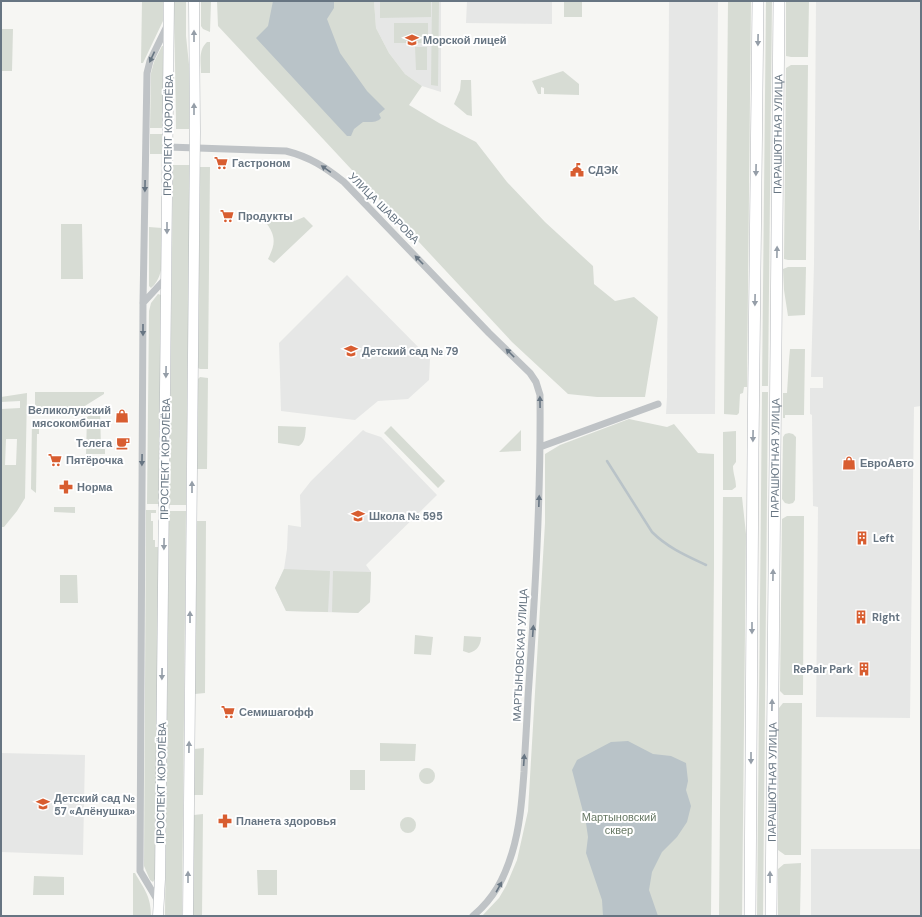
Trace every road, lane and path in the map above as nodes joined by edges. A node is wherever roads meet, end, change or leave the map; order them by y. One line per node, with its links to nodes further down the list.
1 (169, 1): 5 (street, ПРОСПЕКТ КОРОЛЁВА)
2 (194, 1): 7 (street, one-way to 2)
3 (758, 1): 17 (main road, ПАРАШЮТНАЯ УЛИЦА, one-way to 17)
4 (779, 1): 18 (main road, ПАРАШЮТНАЯ УЛИЦА, one-way to 4)
5 (169, 22): 6 (street, ПРОСПЕКТ КОРОЛЁВА); 9 (street, one-way to 9)
6 (168, 147): 7 (street, УЛИЦА ШАВРОВА); 8 (street, ПРОСПЕКТ КОРОЛЁВА, one-way to 8)
7 (194, 148): 10 (street, УЛИЦА ШАВРОВА, one-way to 7); 15 (street, one-way to 7)
8 (167, 277): 9 (street); 13 (street, ПРОСПЕКТ КОРОЛЁВА, one-way to 13)
9 (143, 303): 13 (street, one-way to 13)
10 (536, 382): 12 (street, МАРТЫНОВСКАЯ УЛИЦА, one-way to 10)
11 (658, 404): 12 (street)
12 (540, 447): 16 (street, МАРТЫНОВСКАЯ УЛИЦА, one-way to 12)
13 (158, 901): 14 (street, ПРОСПЕКТ КОРОЛЁВА)
14 (158, 916)
15 (188, 916)
16 (473, 916)
17 (750, 916)
18 (771, 916)

